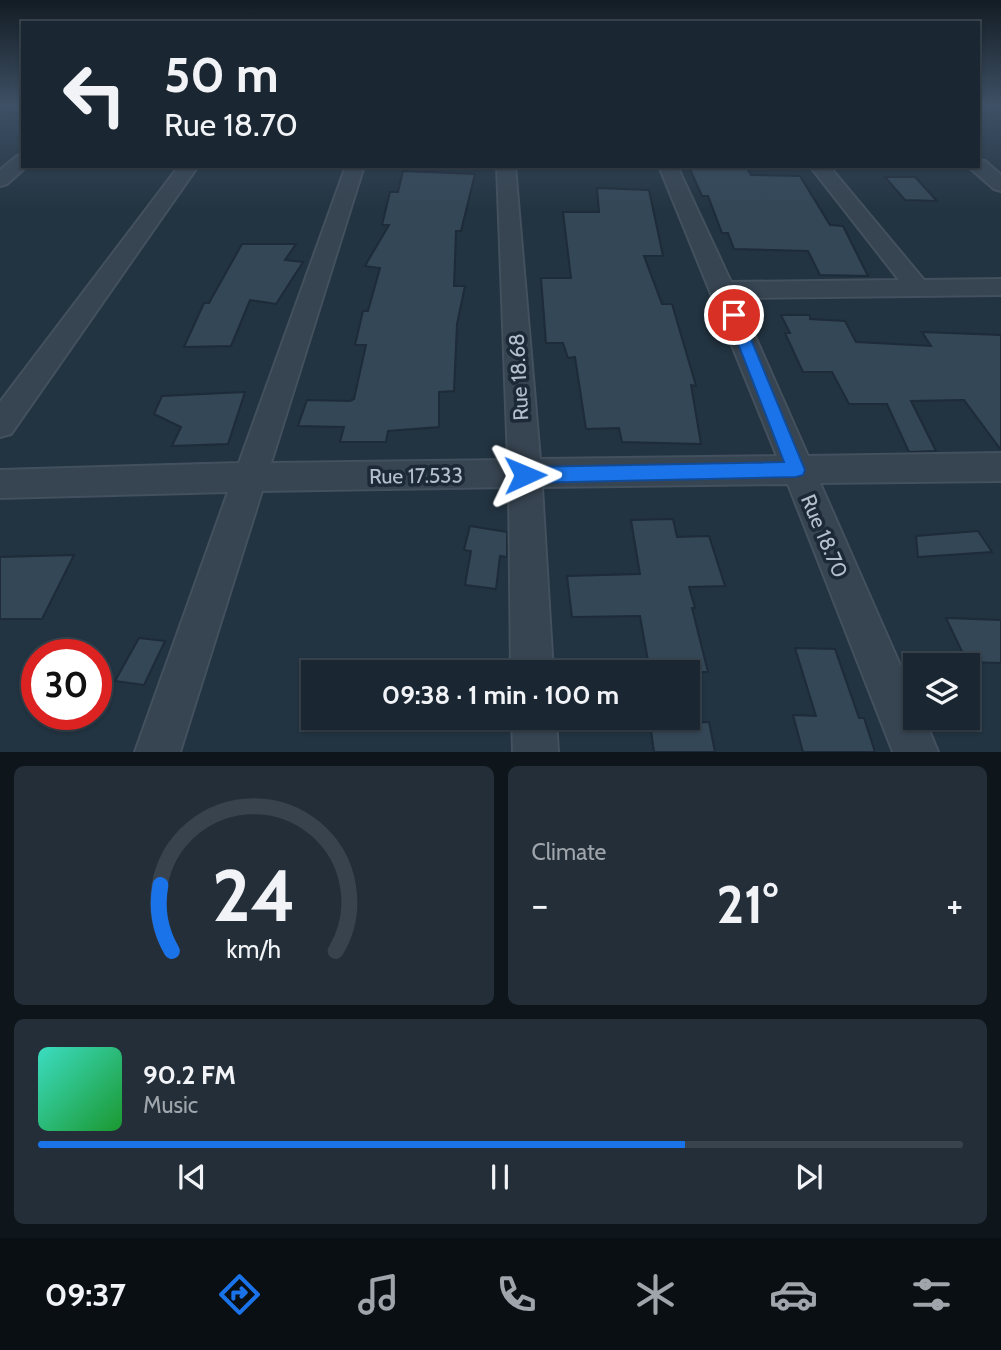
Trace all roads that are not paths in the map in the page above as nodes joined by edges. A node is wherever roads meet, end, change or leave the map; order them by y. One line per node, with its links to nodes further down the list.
1 (21, 162): 8 (street)
2 (980, 167): 9 (street)
3 (188, 168): 13 (street)
4 (354, 168): 17 (street)
5 (506, 168): 16 (street, Rue 18.68)
6 (669, 168): 12 (street, Rue 18.70)
7 (821, 168): 11 (street)
8 (0, 180)
9 (1001, 185)
10 (1001, 287): 11 (street)
11 (917, 288): 12 (street)
12 (724, 290): 15 (street, Rue 18.70)
13 (0, 425)
14 (1001, 467): 15 (street, Rue 17.533)
15 (796, 470): 16 (street, Rue 17.533); 23 (street, Rue 18.70)
16 (525, 475): 17 (street, Rue 17.533); 19 (street, Rue 18.68)
17 (249, 477): 18 (street, Rue 17.533); 21 (street)
18 (0, 484)
19 (533, 660)
20 (535, 730): 22 (street)
21 (157, 751)
22 (536, 751)
23 (916, 751)

